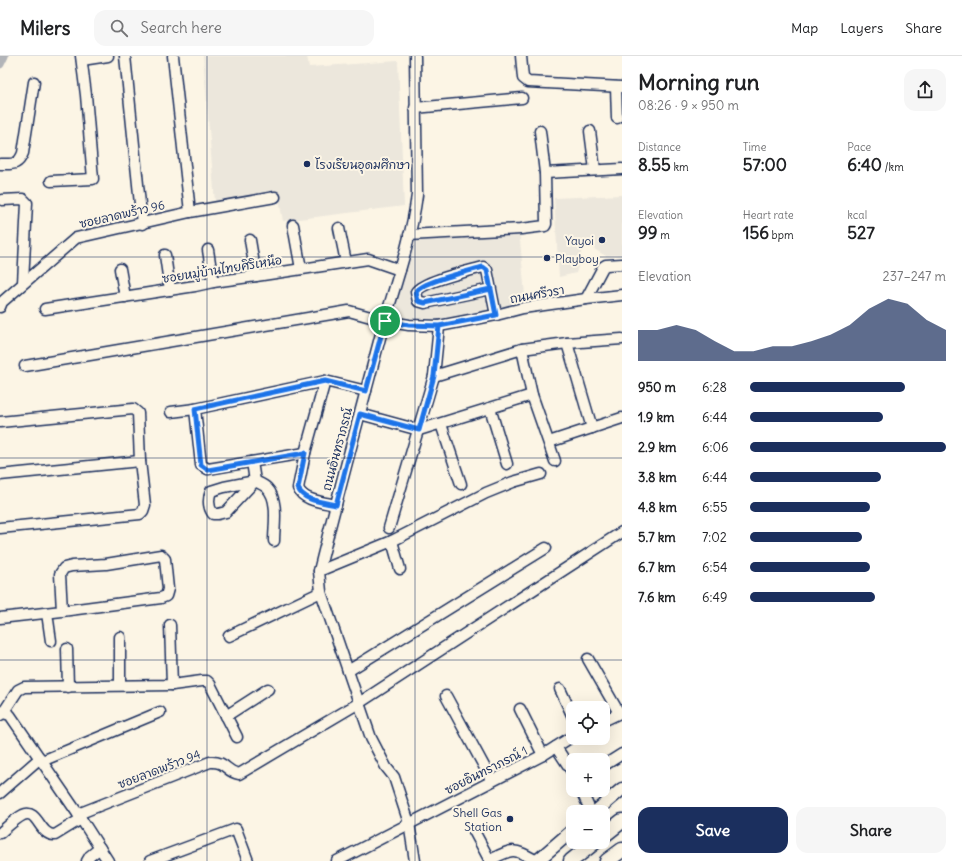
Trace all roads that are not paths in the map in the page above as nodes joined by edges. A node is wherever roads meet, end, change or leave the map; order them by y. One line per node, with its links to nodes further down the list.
1 (108, 56): 6 (street)
2 (125, 56): 22 (street)
3 (173, 56): 21 (street)
4 (415, 56): 10 (street, ถนนอินทราภรณ์)
5 (522, 56): 8 (street)
6 (81, 58): 18 (street)
7 (34, 82): 14 (street)
8 (619, 87): 11 (street)
9 (522, 98): 10 (street)
10 (415, 108): 25 (street, ถนนอินทราภรณ์)
11 (617, 118)
12 (540, 131): 17 (street)
13 (590, 131): 16 (street)
14 (0, 164)
15 (622, 169): 16 (street)
16 (594, 170): 17 (street)
17 (546, 173): 25 (street)
18 (51, 181)
19 (275, 197): 21 (street, ซอยลาดพร้าว 96)
20 (2, 200): 36 (street)
21 (190, 212): 22 (street, ซอยลาดพร้าว 96)
22 (142, 224): 36 (street, ซอยลาดพร้าว 96)
23 (293, 225): 32 (street)
24 (339, 228): 29 (street)
25 (409, 235): 33 (street, ถนนอินทราภรณ์)
26 (250, 240): 34 (street)
27 (208, 250): 35 (street)
28 (165, 255): 38 (street)
29 (346, 262): 32 (street, ซอยหมู่บ้านไทยศิริเหนือ); 33 (street, ซอยหมู่บ้านไทยศิริเหนือ)
30 (622, 264): 41 (street)
31 (120, 269): 40 (street)
32 (301, 269): 34 (street, ซอยหมู่บ้านไทยศิริเหนือ)
33 (400, 270): 45 (street, ถนนอินทราภรณ์)
34 (256, 276): 35 (street, ซอยหมู่บ้านไทยศิริเหนือ)
35 (213, 282): 38 (street, ซอยหมู่บ้านไทยศิริเหนือ)
36 (23, 283): 42 (street, ซอยลาดพร้าว 96)
37 (491, 289): 37 (street); 44 (street)
38 (170, 290): 40 (street, ซอยหมู่บ้านไทยศิริเหนือ)
39 (622, 295): 41 (street, ถนนศรีวรา)
40 (125, 297): 43 (street, ซอยหมู่บ้านไทยศิริเหนือ)
41 (586, 299): 44 (street, ถนนศรีวรา)
42 (0, 307)
43 (45, 309)
44 (496, 315): 46 (street, ถนนศรีวรา)
45 (385, 321): 46 (street, ถนนศรีวรา); 51 (street, ถนนศรีวรา); 54 (street, ถนนอินทราภรณ์)
46 (439, 326): 52 (street)
47 (620, 340): 48 (street); 50 (street)
48 (567, 343): 49 (street); 63 (street)
49 (522, 349): 52 (street); 55 (street)
50 (622, 350)
51 (26, 366)
52 (434, 376): 64 (street)
53 (325, 381): 54 (street); 57 (street); 66 (street)
54 (366, 391): 59 (street, ถนนอินทราภรณ์)
55 (532, 395): 56 (street); 65 (street)
56 (490, 408): 62 (street); 70 (street)
57 (195, 409): 58 (street); 69 (street)
58 (171, 412)
59 (360, 414): 64 (street); 75 (street, ถนนอินทราภรณ์)
60 (622, 418): 63 (street)
61 (0, 422): 67 (street)
62 (441, 424): 64 (street); 74 (street)
63 (592, 428): 65 (street)
64 (419, 430): 77 (street)
65 (549, 442): 68 (street)
66 (305, 453): 69 (street); 75 (street)
67 (140, 461): 72 (street); 76 (street)
68 (555, 461)
69 (252, 462): 73 (street)
70 (507, 464)
71 (541, 474): 79 (street)
72 (0, 475)
73 (255, 481): 73 (street); 80 (street)
74 (461, 484)
75 (336, 505): 83 (street, ถนนอินทราภรณ์)
76 (0, 528)
77 (389, 528)
78 (622, 532): 101 (street)
79 (392, 540): 82 (street); 83 (street)
80 (274, 541)
81 (546, 548): 94 (street)
82 (400, 569)
83 (319, 571): 84 (street, ถนนอินทราภรณ์)
84 (321, 592): 89 (street); 94 (street, ถนนอินทราภรณ์)
85 (62, 611): 85 (street); 86 (street)
86 (48, 612): 87 (street); 91 (street)
87 (0, 618)
88 (170, 625): 95 (street)
89 (229, 636)
90 (120, 637): 96 (street)
91 (51, 640)
92 (68, 649): 97 (street)
93 (588, 659): 105 (street)
94 (348, 671): 101 (street, ถนนอินทราภรณ์)
95 (172, 684): 96 (street); 107 (street)
96 (120, 686): 97 (street)
97 (68, 687): 106 (street)
98 (560, 689): 102 (street)
99 (268, 690): 107 (street)
100 (446, 696): 117 (street)
101 (359, 702): 121 (street, ซอยลาดพร้าว 94); 123 (street, ถนนอินทราภรณ์)
102 (566, 702)
103 (520, 709): 113 (street)
104 (160, 712): 114 (street)
105 (621, 712): 108 (street)
106 (2, 714): 114 (street)
107 (226, 716): 109 (street)
108 (610, 718)
109 (237, 737)
110 (566, 741): 111 (street, ซอยอินทราภรณ์ 1)
111 (556, 747): 113 (street, ซอยอินทราภรณ์ 1); 115 (street)
112 (622, 754): 116 (street)
113 (543, 755): 117 (street, ซอยอินทราภรณ์ 1)
114 (41, 760): 119 (street); 121 (street)
115 (566, 762)
116 (610, 762)
117 (492, 781): 123 (street, ซอยอินทราภรณ์ 1)
118 (622, 789): 120 (main road)
119 (0, 793)
120 (603, 805)
121 (80, 816): 126 (street); 128 (street)
122 (622, 821): 124 (highway)
123 (409, 823): 137 (street, ซอยอินทราภรณ์ 1); 138 (street, ถนนอินทราภรณ์)
124 (610, 830)
125 (474, 831): 132 (street)
126 (0, 833)
127 (566, 836): 131 (main road)
128 (100, 848): 133 (street); 134 (street)
129 (586, 849): 139 (highway)
130 (622, 850): 140 (highway)
131 (541, 858): 132 (street)
132 (490, 860)
133 (87, 861)
134 (108, 861)
135 (150, 861): 136 (street)
136 (248, 861)
137 (337, 861)
138 (415, 861)
139 (571, 861)
140 (607, 861)

